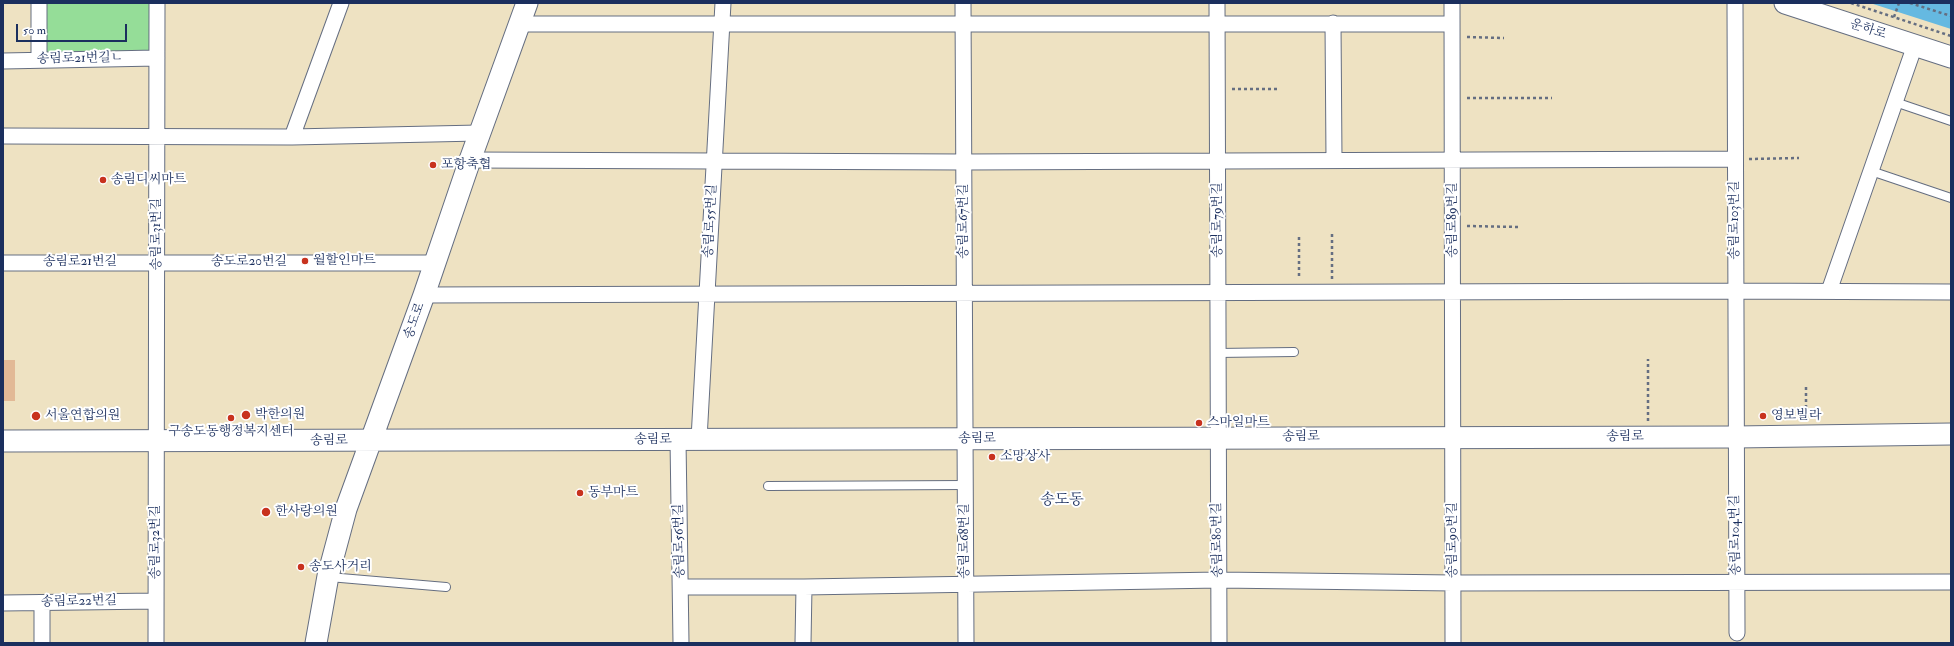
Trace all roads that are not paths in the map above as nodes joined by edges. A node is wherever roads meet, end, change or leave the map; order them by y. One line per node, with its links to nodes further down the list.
1 (40, 3): 20 (street)
2 (158, 3): 19 (street, 송림로31번길)
3 (341, 3): 27 (street)
4 (527, 3): 14 (street, 송도로)
5 (723, 3): 15 (street, 송림로55번길)
6 (962, 3): 11 (street, 송림로67번길)
7 (1217, 3): 12 (street, 송림로79번길)
8 (1452, 3): 16 (street, 송림로89번길)
9 (1735, 3): 29 (street, 송림로103번길)
10 (1785, 3): 17 (street, 운하로)
11 (962, 23): 12 (street); 15 (street); 34 (street, 송림로67번길)
12 (1216, 23): 13 (street); 31 (street, 송림로79번길)
13 (1333, 23): 16 (street); 32 (street)
14 (519, 24): 15 (street); 24 (street, 송도로)
15 (722, 25): 33 (street, 송림로55번길)
16 (1452, 30): 28 (street, 송림로89번길)
17 (1915, 45): 18 (street, 운하로); 22 (street)
18 (1951, 57)
19 (157, 58): 20 (street, 송림로21번길ㄴ); 26 (street, 송림로31번길)
20 (38, 60): 21 (street, 송림로21번길ㄴ)
21 (3, 61)
22 (1895, 102): 23 (lane); 35 (street)
23 (1951, 120)
24 (479, 134): 27 (street); 30 (street, 송도로)
25 (3, 136): 26 (street)
26 (157, 136): 27 (street); 37 (street, 송림로31번길)
27 (292, 137)
28 (1452, 159): 29 (street); 32 (street); 42 (street, 송림로89번길)
29 (1735, 159): 40 (street, 송림로103번길)
30 (470, 160): 33 (street); 38 (street, 송도로)
31 (1218, 160): 32 (street); 34 (street); 45 (street, 송림로79번길)
32 (1334, 160)
33 (714, 161): 34 (street); 47 (street, 송림로55번길)
34 (964, 162): 44 (street, 송림로67번길)
35 (1871, 171): 36 (lane); 41 (street)
36 (1951, 198)
37 (158, 262): 38 (street, 송도로20번길); 39 (street, 송림로21번길); 58 (street, 송림로31번길)
38 (436, 262): 46 (street, 송도로)
39 (3, 263)
40 (1735, 290): 41 (street); 42 (street); 52 (street, 송림로103번길)
41 (1829, 291): 43 (street)
42 (1453, 292): 45 (street); 51 (street, 송림로89번길)
43 (1951, 292)
44 (964, 294): 45 (street); 47 (street); 55 (street, 송림로67번길)
45 (1217, 294): 49 (street, 송림로79번길)
46 (424, 295): 47 (street); 59 (street, 송도로)
47 (707, 295): 54 (street, 송림로55번길)
48 (1294, 352): 49 (lane)
49 (1217, 353): 53 (street, 송림로79번길)
50 (1951, 434): 52 (street, 송림로)
51 (1453, 437): 52 (street, 송림로); 53 (street, 송림로); 66 (street, 송림로90번길)
52 (1735, 437): 64 (street, 송림로104번길)
53 (1217, 438): 55 (street, 송림로); 63 (street, 송림로80번길)
54 (699, 439): 55 (street, 송림로); 56 (street, 송림로)
55 (965, 439): 60 (street, 송림로68번길)
56 (678, 440): 59 (street, 송림로); 69 (street, 송림로56번길)
57 (3, 441): 58 (street, 송림로)
58 (157, 441): 59 (street, 송림로); 71 (street, 송림로32번길)
59 (371, 441): 62 (street, 송도로)
60 (965, 485): 61 (lane); 67 (street, 송림로68번길)
61 (768, 486)
62 (328, 576): 68 (lane); 77 (street, 송도로)
63 (1218, 580): 66 (street); 67 (street); 81 (street, 송림로80번길)
64 (1737, 582): 65 (street); 66 (street); 74 (street, 송림로104번길)
65 (1951, 582)
66 (1453, 583): 82 (street, 송림로90번길)
67 (966, 584): 70 (street); 80 (street, 송림로68번길)
68 (446, 587)
69 (682, 587): 70 (street); 78 (street, 송림로56번길)
70 (804, 587): 79 (street)
71 (156, 601): 73 (street, 송림로22번길); 76 (street, 송림로32번길)
72 (3, 603): 73 (street, 송림로22번길)
73 (42, 603): 75 (street)
74 (1737, 633)
75 (42, 643)
76 (156, 643)
77 (316, 643)
78 (681, 643)
79 (803, 643)
80 (966, 643)
81 (1219, 643)
82 (1453, 643)

